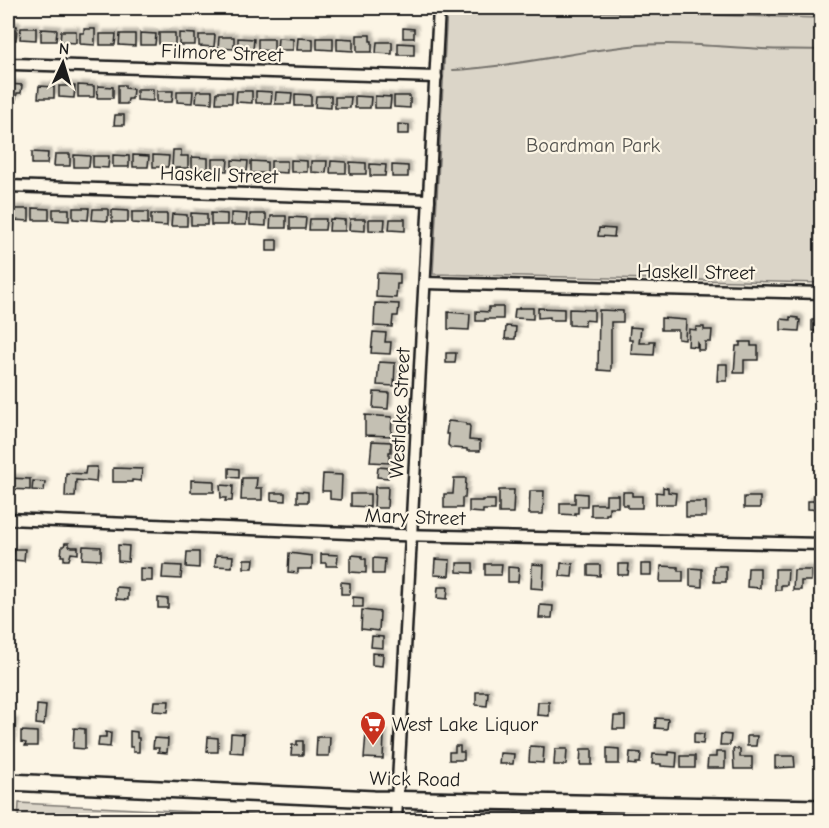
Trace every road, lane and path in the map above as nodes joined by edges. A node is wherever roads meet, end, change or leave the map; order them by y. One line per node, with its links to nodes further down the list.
1 (440, 8): 3 (street, Westlake Street)
2 (8, 62): 3 (street, Filmore Street)
3 (436, 77): 5 (street, Westlake Street)
4 (8, 186): 5 (street, Haskell Street)
5 (429, 200): 6 (street, Westlake Street)
6 (425, 283): 7 (street, Haskell Street); 9 (street, Westlake Street)
7 (822, 292)
8 (8, 519): 9 (street, Mary Street)
9 (411, 535): 10 (street, Mary Street); 12 (street, Westlake Street)
10 (822, 544)
11 (8, 782): 12 (street, Wick Road)
12 (397, 800): 13 (street, Wick Road); 14 (street, Westlake Street)
13 (822, 808)
14 (396, 820)

